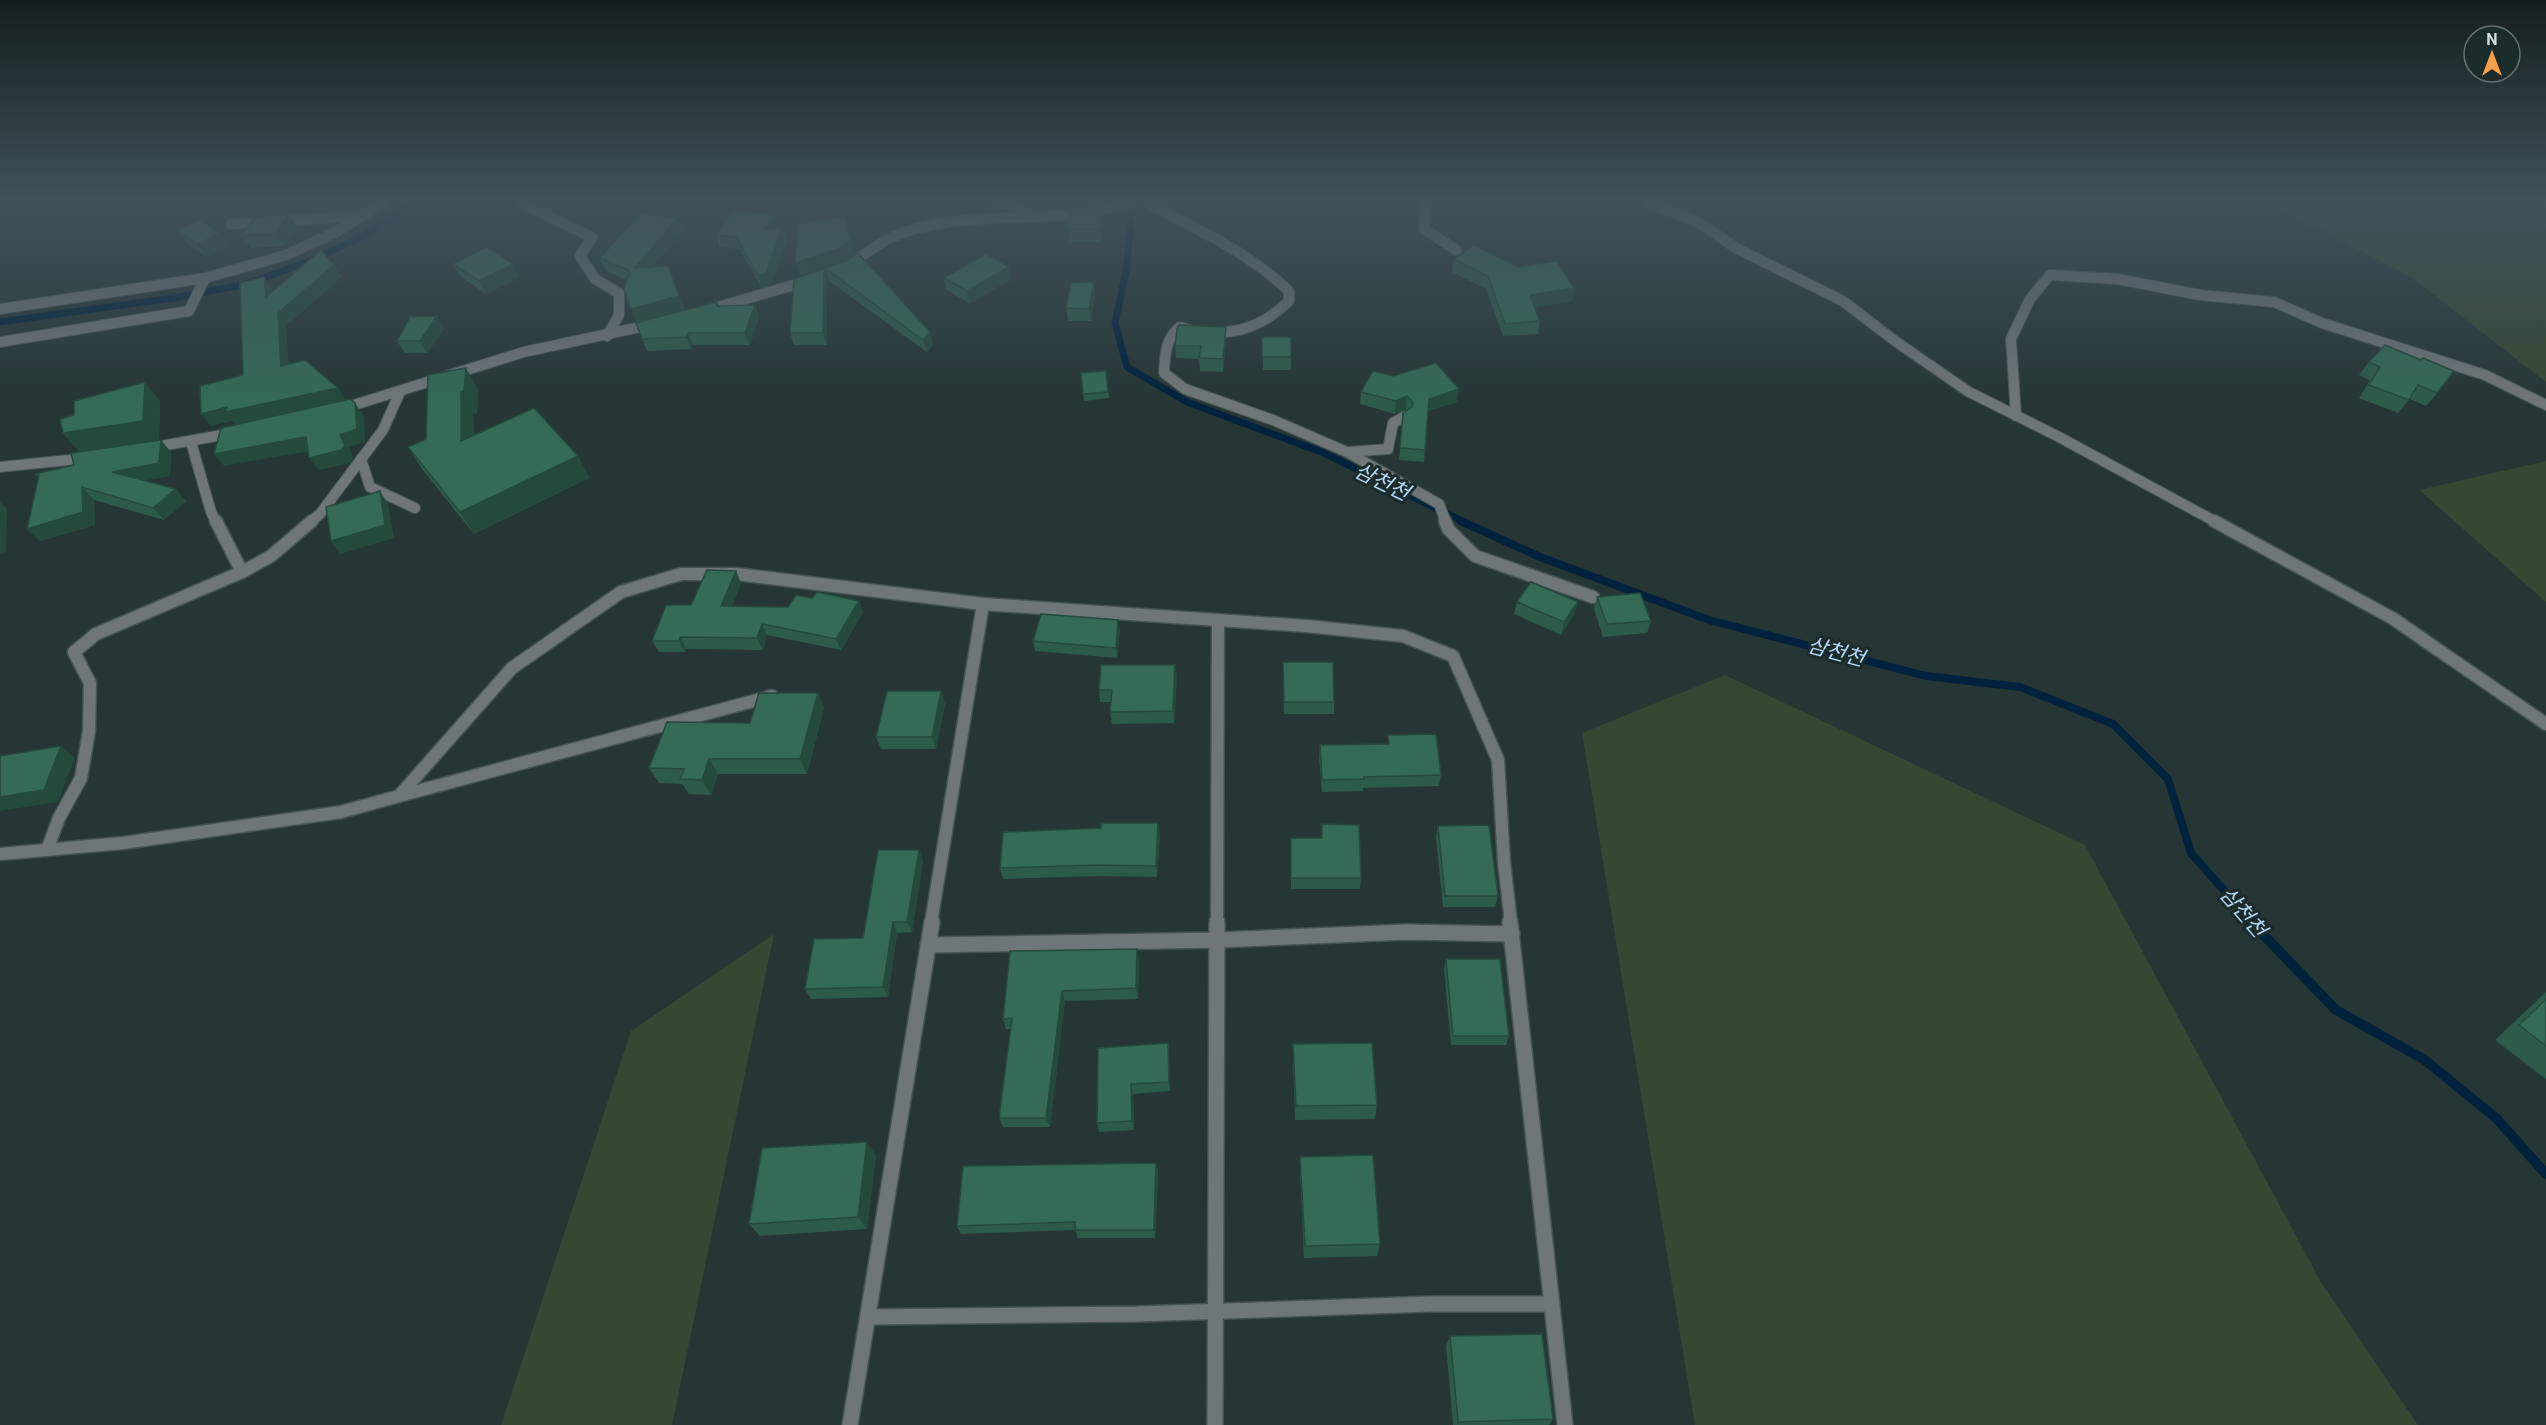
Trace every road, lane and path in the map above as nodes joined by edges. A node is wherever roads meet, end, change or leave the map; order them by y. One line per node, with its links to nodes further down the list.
1 (244, 268): 8 (street)
2 (588, 268): 12 (street)
3 (844, 268): 6 (street)
4 (1267, 268): 22 (street)
5 (1777, 268): 18 (street)
6 (836, 271)
7 (814, 278): 10 (street)
8 (203, 282): 9 (street); 13 (street)
9 (0, 309)
10 (698, 313)
11 (664, 322): 12 (street)
12 (607, 336): 14 (street)
13 (0, 342)
14 (400, 392): 16 (street); 24 (street)
15 (2546, 405): 18 (street)
16 (332, 412)
17 (1405, 416): 22 (street)
18 (2016, 416): 32 (street)
19 (246, 430): 20 (street)
20 (191, 442): 21 (street); 27 (street)
21 (139, 450)
22 (1347, 452): 28 (street)
23 (104, 455): 25 (street)
24 (361, 459): 26 (street); 27 (street)
25 (0, 467)
26 (416, 508)
27 (242, 572): 34 (street)
28 (1593, 597)
29 (983, 604): 30 (street); 33 (street); 38 (street)
30 (1218, 620): 36 (street); 37 (street)
31 (779, 694): 33 (street)
32 (2546, 724)
33 (399, 796): 34 (street)
34 (47, 850): 35 (street)
35 (0, 854)
36 (1512, 934): 37 (street); 39 (street)
37 (1218, 940): 38 (street); 40 (street)
38 (928, 945): 41 (street)
39 (1552, 1304): 40 (street); 44 (street)
40 (1215, 1311): 41 (street); 43 (street)
41 (868, 1317): 42 (street)
42 (850, 1425)
43 (1215, 1425)
44 (1565, 1425)

